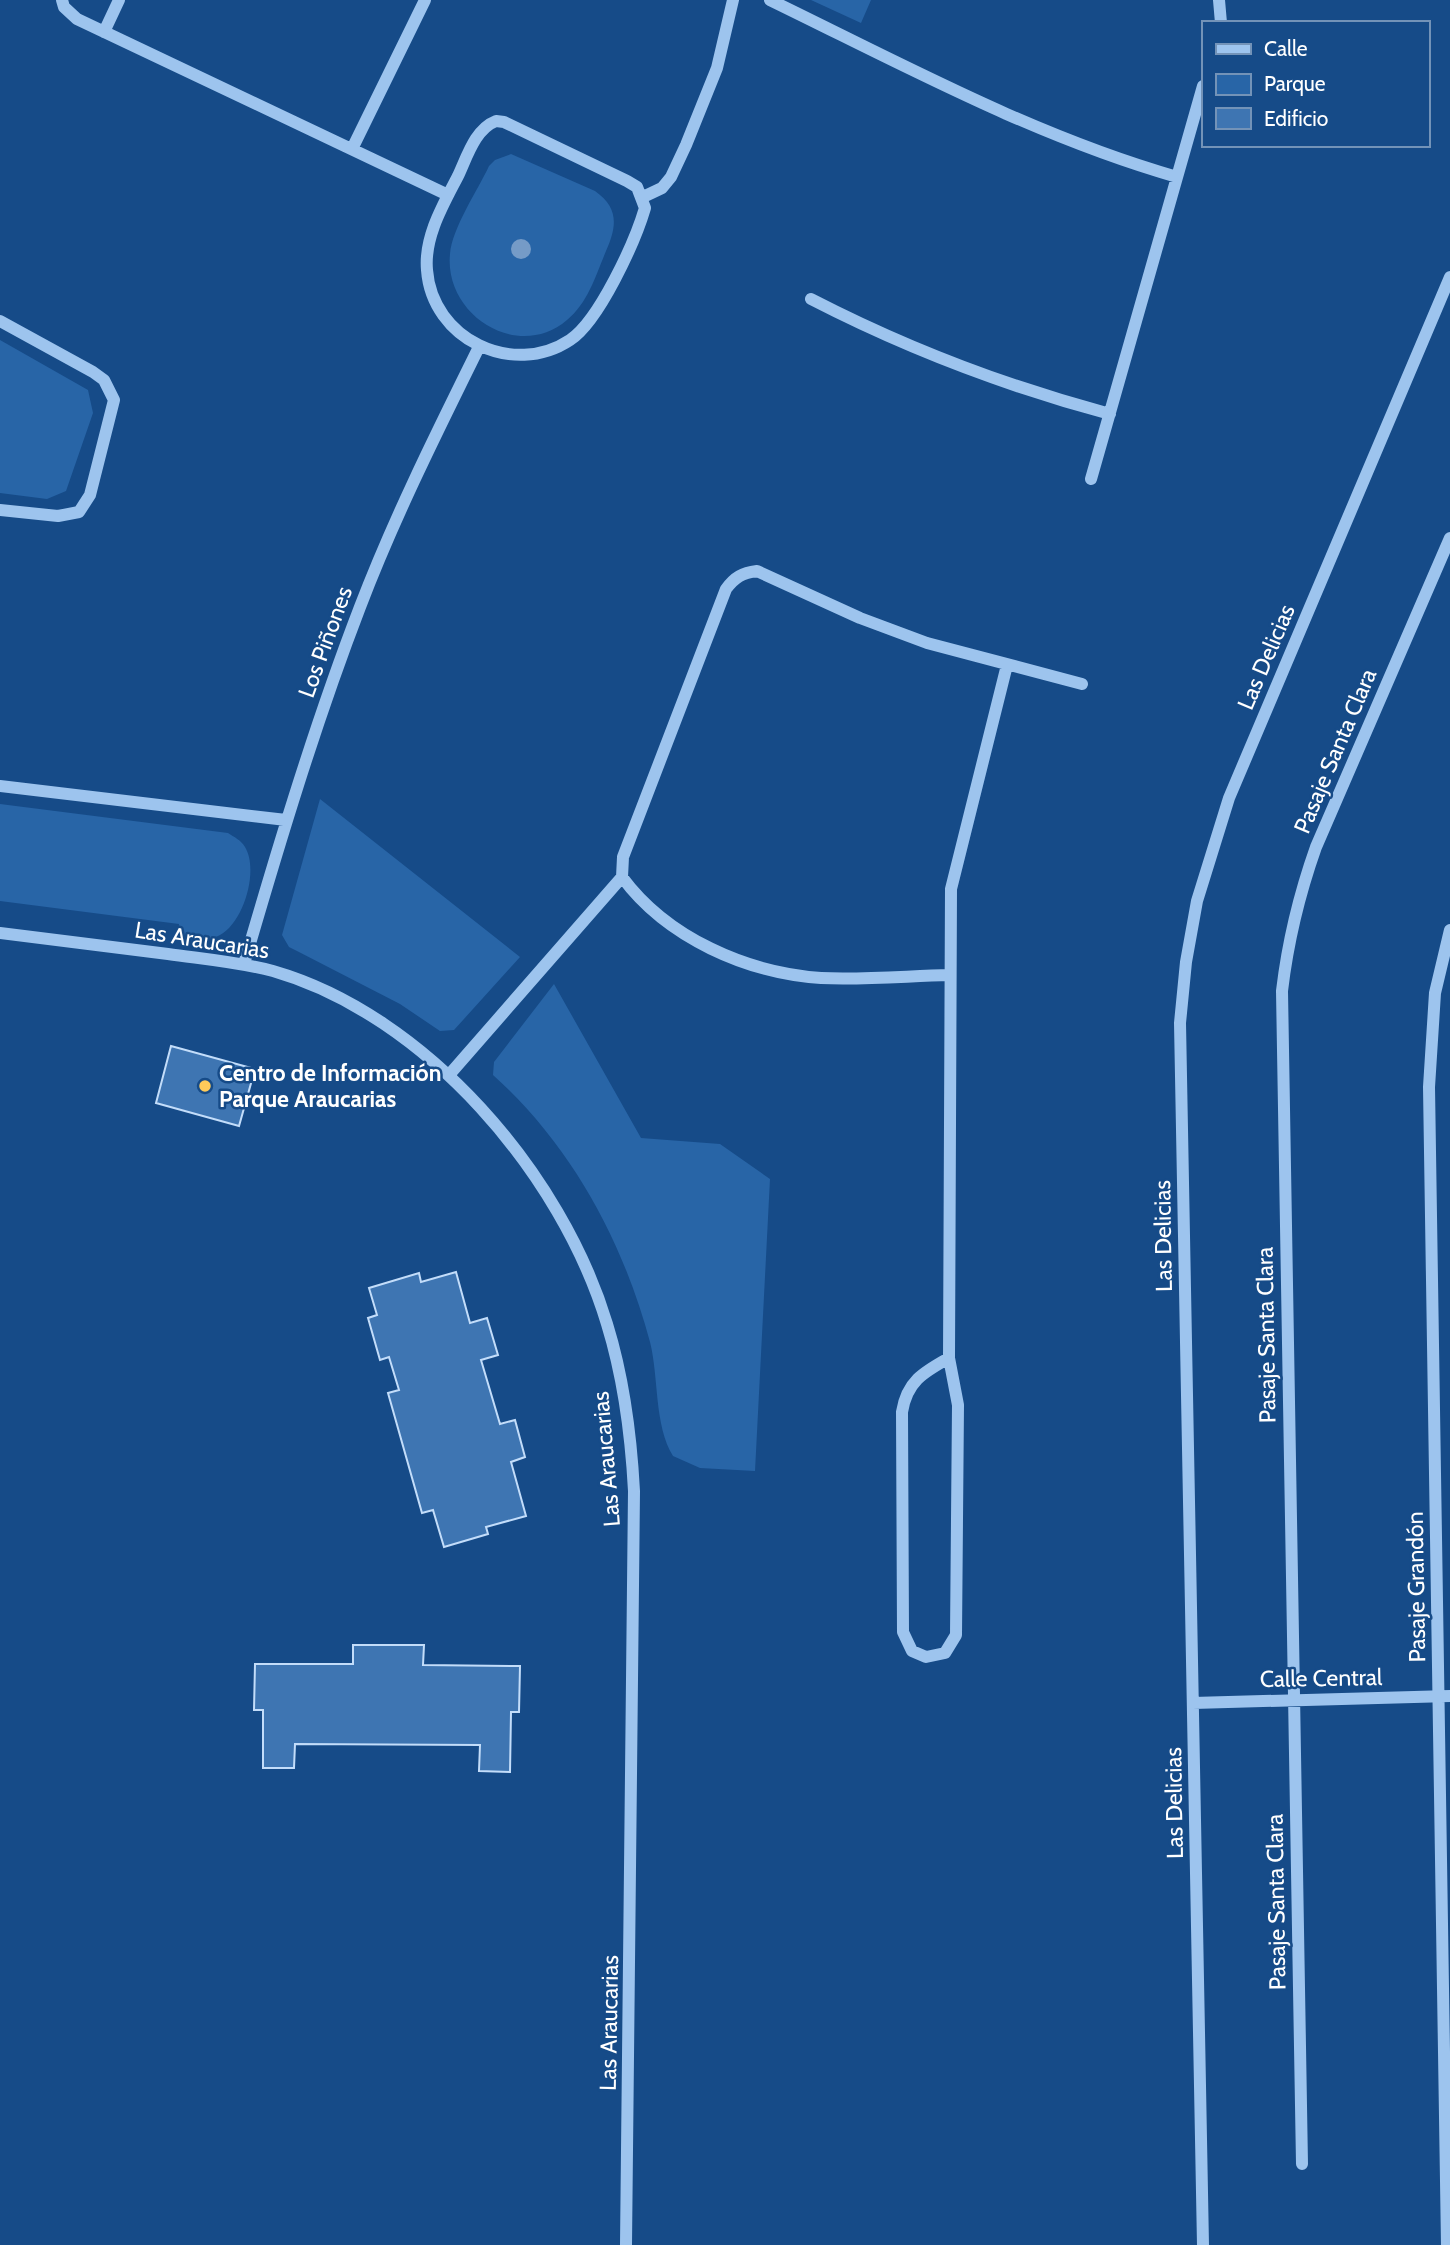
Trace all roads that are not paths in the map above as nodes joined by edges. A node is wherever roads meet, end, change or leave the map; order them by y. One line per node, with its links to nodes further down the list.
1 (62, 0): 8 (street)
2 (119, 0): 8 (street)
3 (425, 0): 10 (street)
4 (733, 0): 13 (street)
5 (770, 0): 11 (street)
6 (1219, 0): 7 (street)
7 (1221, 21)
8 (104, 32): 10 (street)
9 (1202, 90): 11 (street)
10 (352, 149): 12 (street)
11 (1177, 177): 18 (street)
12 (448, 195): 13 (street); 17 (street)
13 (643, 197): 17 (street)
14 (1450, 277): 35 (street, Las Delicias)
15 (811, 299): 18 (street)
16 (0, 321): 20 (street)
17 (479, 347): 25 (street, Los Piñones)
18 (1110, 414): 19 (street)
19 (1091, 479)
20 (0, 510)
21 (1450, 538): 34 (street, Pasaje Santa Clara)
22 (1007, 665): 23 (street); 26 (street); 30 (street)
23 (1082, 684)
24 (0, 786): 25 (street)
25 (286, 820): 29 (street, Los Piñones)
26 (622, 877): 30 (street); 31 (street)
27 (1450, 930): 33 (street, Pasaje Grandón)
28 (0, 933): 29 (street, Las Araucarias)
29 (244, 964): 31 (street, Las Araucarias)
30 (949, 975): 32 (street)
31 (449, 1075): 37 (street, Las Araucarias)
32 (949, 1358): 32 (street)
33 (1444, 1696): 34 (street, Calle Central); 39 (street, Pasaje Grandón)
34 (1293, 1700): 35 (street, Calle Central); 36 (street, Pasaje Santa Clara)
35 (1193, 1703): 38 (street, Las Delicias)
36 (1302, 2164)
37 (626, 2245)
38 (1203, 2245)
39 (1447, 2245)

